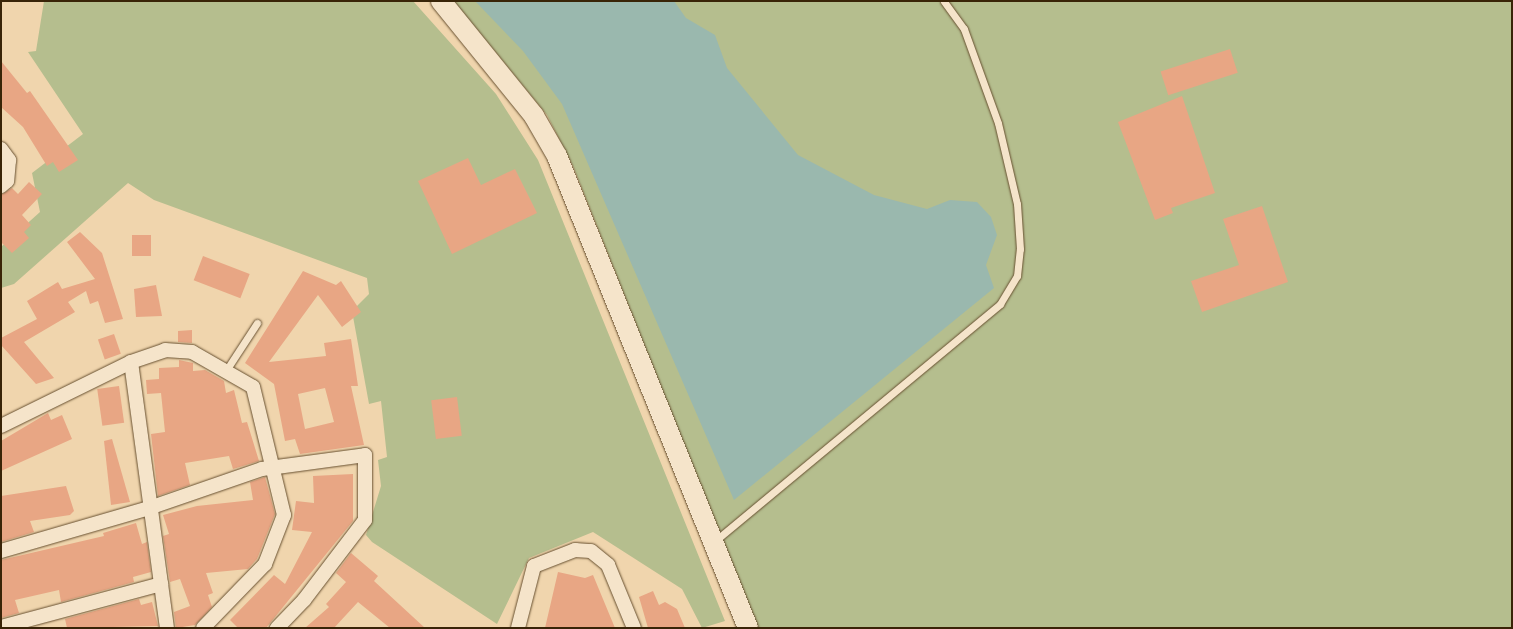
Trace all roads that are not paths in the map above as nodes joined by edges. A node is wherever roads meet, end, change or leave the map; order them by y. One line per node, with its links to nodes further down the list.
1 (441, 1): 11 (street)
2 (944, 1): 11 (lane)
3 (1, 149): 4 (street)
4 (1, 186)
5 (257, 323): 7 (lane)
6 (131, 362): 7 (street); 8 (street); 10 (street)
7 (227, 369): 9 (street)
8 (1, 426)
9 (274, 469): 10 (street); 17 (street); 18 (street)
10 (152, 507): 12 (street); 13 (street)
11 (714, 542): 22 (street)
12 (1, 551)
13 (161, 584): 15 (street); 16 (street)
14 (628, 613): 19 (street); 20 (street); 21 (street)
15 (1, 627)
16 (168, 628)
17 (202, 628)
18 (277, 628)
19 (518, 628)
20 (624, 628)
21 (634, 628)
22 (748, 628)

